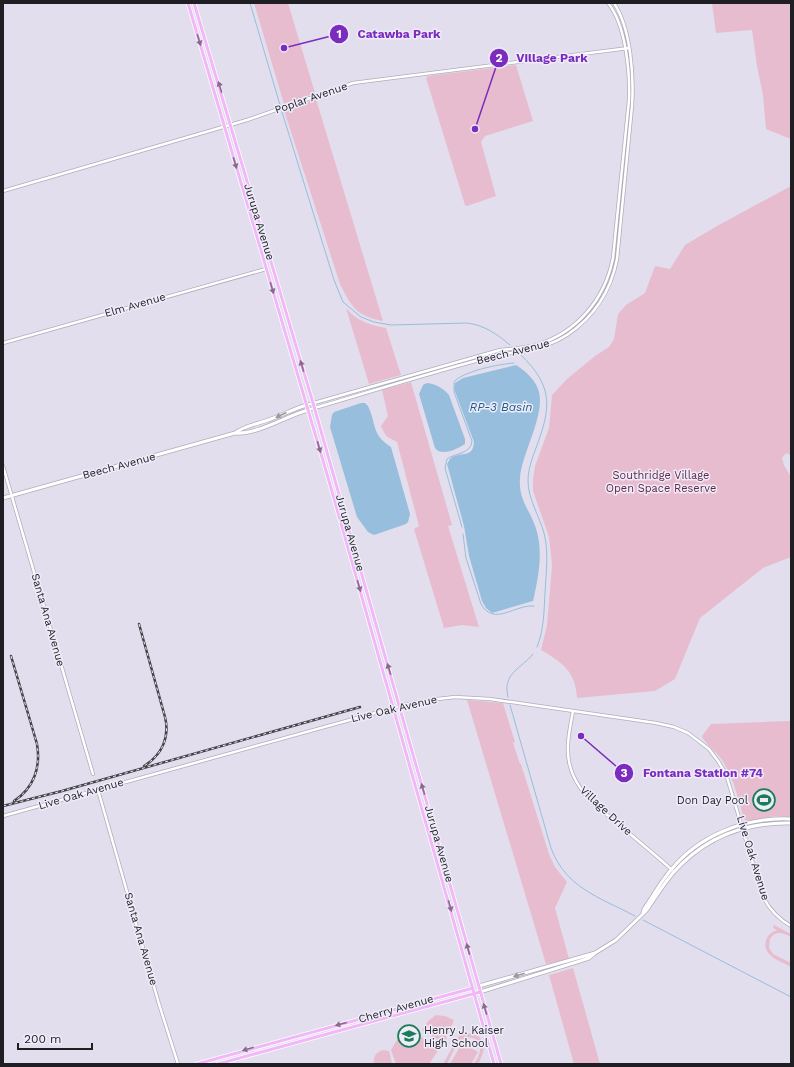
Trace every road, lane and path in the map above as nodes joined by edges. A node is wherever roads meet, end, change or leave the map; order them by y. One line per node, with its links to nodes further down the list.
1 (188, 3): 8 (main road, Jurupa Avenue, one-way to 8)
2 (194, 3): 7 (main road, Jurupa Avenue, one-way to 2)
3 (608, 3): 5 (street, Beech Avenue)
4 (614, 3): 6 (street, Beech Avenue)
5 (625, 48): 6 (street, Poplar Avenue); 7 (street, Poplar Avenue); 12 (street, Beech Avenue)
6 (629, 48): 14 (street, Beech Avenue)
7 (231, 124): 8 (street, Poplar Avenue); 12 (main road, Jurupa Avenue, one-way to 7)
8 (224, 126): 9 (street, Poplar Avenue); 10 (main road, Jurupa Avenue, one-way to 10)
9 (3, 190)
10 (266, 269): 11 (street, Elm Avenue); 13 (main road, Jurupa Avenue, one-way to 13)
11 (3, 343)
12 (313, 403): 13 (street, Beech Avenue); 14 (main road, Jurupa Avenue)
13 (307, 405): 15 (main road, Jurupa Avenue); 16 (main road, Beech Avenue, one-way to 16)
14 (314, 408): 15 (street, Beech Avenue); 20 (main road, Jurupa Avenue, one-way to 14)
15 (308, 410): 16 (main road, Beech Avenue); 21 (main road, Jurupa Avenue, one-way to 21)
16 (235, 433): 18 (main road, Beech Avenue)
17 (3, 466): 18 (street, Santa Ana Avenue)
18 (12, 496): 19 (main road, Beech Avenue); 23 (street, Santa Ana Avenue)
19 (3, 498)
20 (400, 706): 21 (street, Live Oak Avenue); 22 (street, Live Oak Avenue); 32 (main road, Jurupa Avenue, one-way to 20)
21 (393, 708): 24 (street, Live Oak Avenue); 33 (main road, Jurupa Avenue, one-way to 33)
22 (573, 711): 28 (street, Live Oak Avenue); 29 (street, Village Drive)
23 (93, 774)
24 (98, 790): 25 (street, Live Oak Avenue); 36 (street, Santa Ana Avenue)
25 (3, 816)
26 (791, 819): 28 (main road, Cherry Avenue)
27 (791, 823): 28 (main road, Cherry Avenue)
28 (742, 826): 29 (main road, Cherry Avenue); 30 (street, Live Oak Avenue)
29 (673, 870): 31 (main road, Cherry Avenue)
30 (791, 926)
31 (595, 953): 32 (main road, Cherry Avenue, one-way to 32); 34 (main road, Cherry Avenue)
32 (479, 986): 33 (main road, Cherry Avenue); 34 (main road, Jurupa Avenue)
33 (473, 988): 35 (main road, Jurupa Avenue); 37 (main road, Cherry Avenue, one-way to 37)
34 (480, 992): 35 (main road, Cherry Avenue); 40 (main road, Jurupa Avenue, one-way to 34)
35 (474, 993): 38 (main road, Cherry Avenue); 39 (main road, Jurupa Avenue)
36 (178, 1064)
37 (197, 1064)
38 (218, 1064)
39 (494, 1064)
40 (501, 1064)

